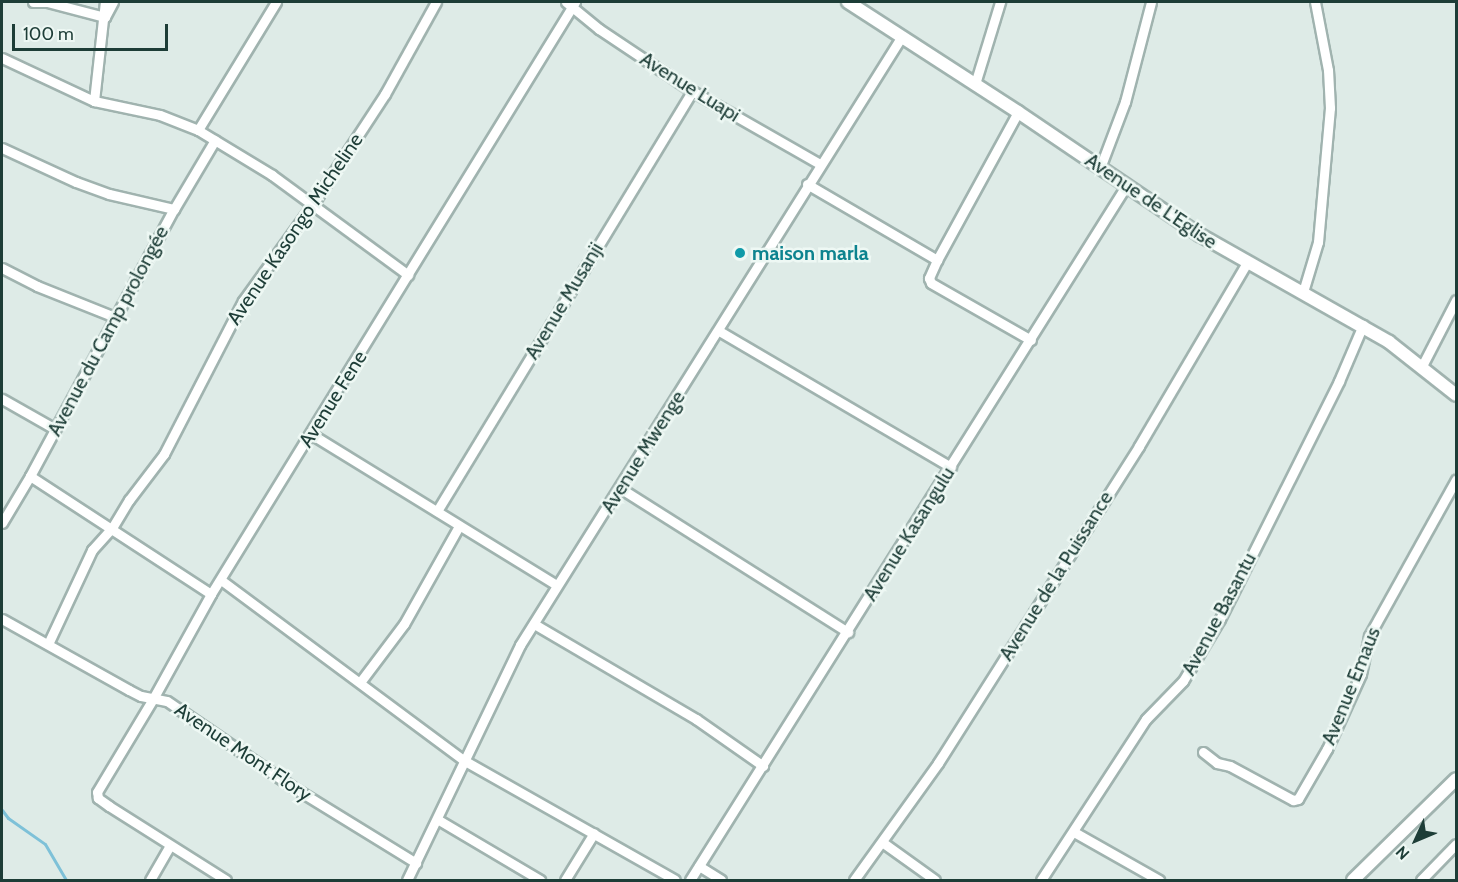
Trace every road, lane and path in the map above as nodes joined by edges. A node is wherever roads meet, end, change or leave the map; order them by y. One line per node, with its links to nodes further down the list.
1 (33, 2): 2 (street)
2 (47, 2): 12 (street)
3 (105, 2): 12 (street)
4 (113, 2): 12 (street)
5 (276, 2): 19 (street)
6 (436, 2): 26 (street, Avenue Kasongo Micheline)
7 (1000, 2): 15 (street)
8 (1151, 2): 23 (street)
9 (1315, 2): 32 (street)
10 (571, 3): 16 (street, Avenue Luapi); 31 (street, Avenue Fene)
11 (855, 4): 13 (street, Avenue de L'Eglise)
12 (105, 17): 17 (street)
13 (902, 36): 15 (street, Avenue de L'Eglise); 22 (street, Avenue Mwenge)
14 (2, 58): 17 (street)
15 (975, 84): 18 (street, Avenue de L'Eglise)
16 (692, 91): 22 (street, Avenue Luapi); 47 (street, Avenue Musanji)
17 (94, 101): 19 (street)
18 (1018, 112): 23 (street, Avenue de L'Eglise); 28 (street)
19 (198, 130): 20 (street)
20 (216, 140): 26 (street); 27 (street, Avenue du Camp prolongée)
21 (2, 148): 27 (street)
22 (820, 164): 24 (street, Avenue Mwenge)
23 (1100, 168): 25 (street, Avenue de L'Eglise)
24 (807, 184): 28 (street); 36 (street, Avenue Mwenge)
25 (1126, 186): 29 (street, Avenue de L'Eglise); 37 (street, Avenue Kasangulu)
26 (313, 204): 31 (street); 50 (street, Avenue Kasongo Micheline)
27 (174, 209): 34 (street, Avenue du Camp prolongée)
28 (937, 260): 37 (street)
29 (1246, 264): 32 (street, Avenue de L'Eglise); 67 (street, Avenue de la Puissance)
30 (2, 268): 34 (street)
31 (408, 275): 42 (street, Avenue Fene)
32 (1303, 292): 35 (street, Avenue de L'Eglise)
33 (1456, 300): 38 (street)
34 (115, 317): 41 (street, Avenue du Camp prolongée)
35 (1363, 325): 38 (street, Avenue de L'Eglise); 65 (street, Avenue Basantu)
36 (719, 331): 43 (street); 46 (street, Avenue Mwenge)
37 (1031, 340): 43 (street, Avenue Kasangulu)
38 (1422, 366): 39 (street, Avenue de L'Eglise)
39 (1456, 395)
40 (2, 399): 41 (street)
41 (55, 429): 44 (street, Avenue du Camp prolongée)
42 (311, 434): 47 (street); 51 (street, Avenue Fene)
43 (951, 467): 56 (street, Avenue Kasangulu)
44 (30, 476): 48 (street, Avenue du Camp prolongée); 50 (street)
45 (1456, 480): 60 (street, Avenue Emaus)
46 (620, 488): 52 (street, Avenue Mwenge); 56 (street)
47 (437, 512): 49 (street)
48 (2, 523)
49 (459, 526): 52 (street); 58 (street)
50 (112, 528): 53 (street); 57 (street, Avenue Kasongo Micheline)
51 (221, 580): 53 (street, Avenue Fene); 58 (street)
52 (556, 585): 55 (street, Avenue Mwenge)
53 (211, 594): 59 (street, Avenue Fene)
54 (2, 619): 57 (street, Avenue Mont Flory)
55 (534, 624): 61 (street, Avenue Mwenge); 62 (street)
56 (848, 632): 62 (street, Avenue Kasangulu)
57 (48, 644): 59 (street, Avenue Mont Flory)
58 (361, 681): 61 (street)
59 (154, 697): 69 (street, Avenue Fene); 70 (street, Avenue Mont Flory)
60 (1203, 752)
61 (465, 761): 64 (street, Avenue Mwenge); 66 (street)
62 (763, 766): 71 (street, Avenue Kasangulu)
63 (1455, 782): 84 (street)
64 (437, 819): 70 (street, Avenue Mwenge); 75 (street)
65 (1074, 832): 82 (street, Avenue Basantu); 83 (street)
66 (594, 833): 76 (street); 77 (street)
67 (882, 842): 80 (street, Avenue de la Puissance); 81 (street)
68 (1456, 844): 85 (street)
69 (170, 846): 72 (street); 73 (street)
70 (416, 862): 74 (street, Avenue Mwenge)
71 (699, 866): 78 (street, Avenue Kasangulu); 79 (street)
72 (150, 880)
73 (226, 880)
74 (407, 880)
75 (540, 880)
76 (565, 880)
77 (675, 880)
78 (690, 880)
79 (721, 880)
80 (854, 880)
81 (935, 880)
82 (1041, 880)
83 (1159, 880)
84 (1353, 880)
85 (1421, 880)

